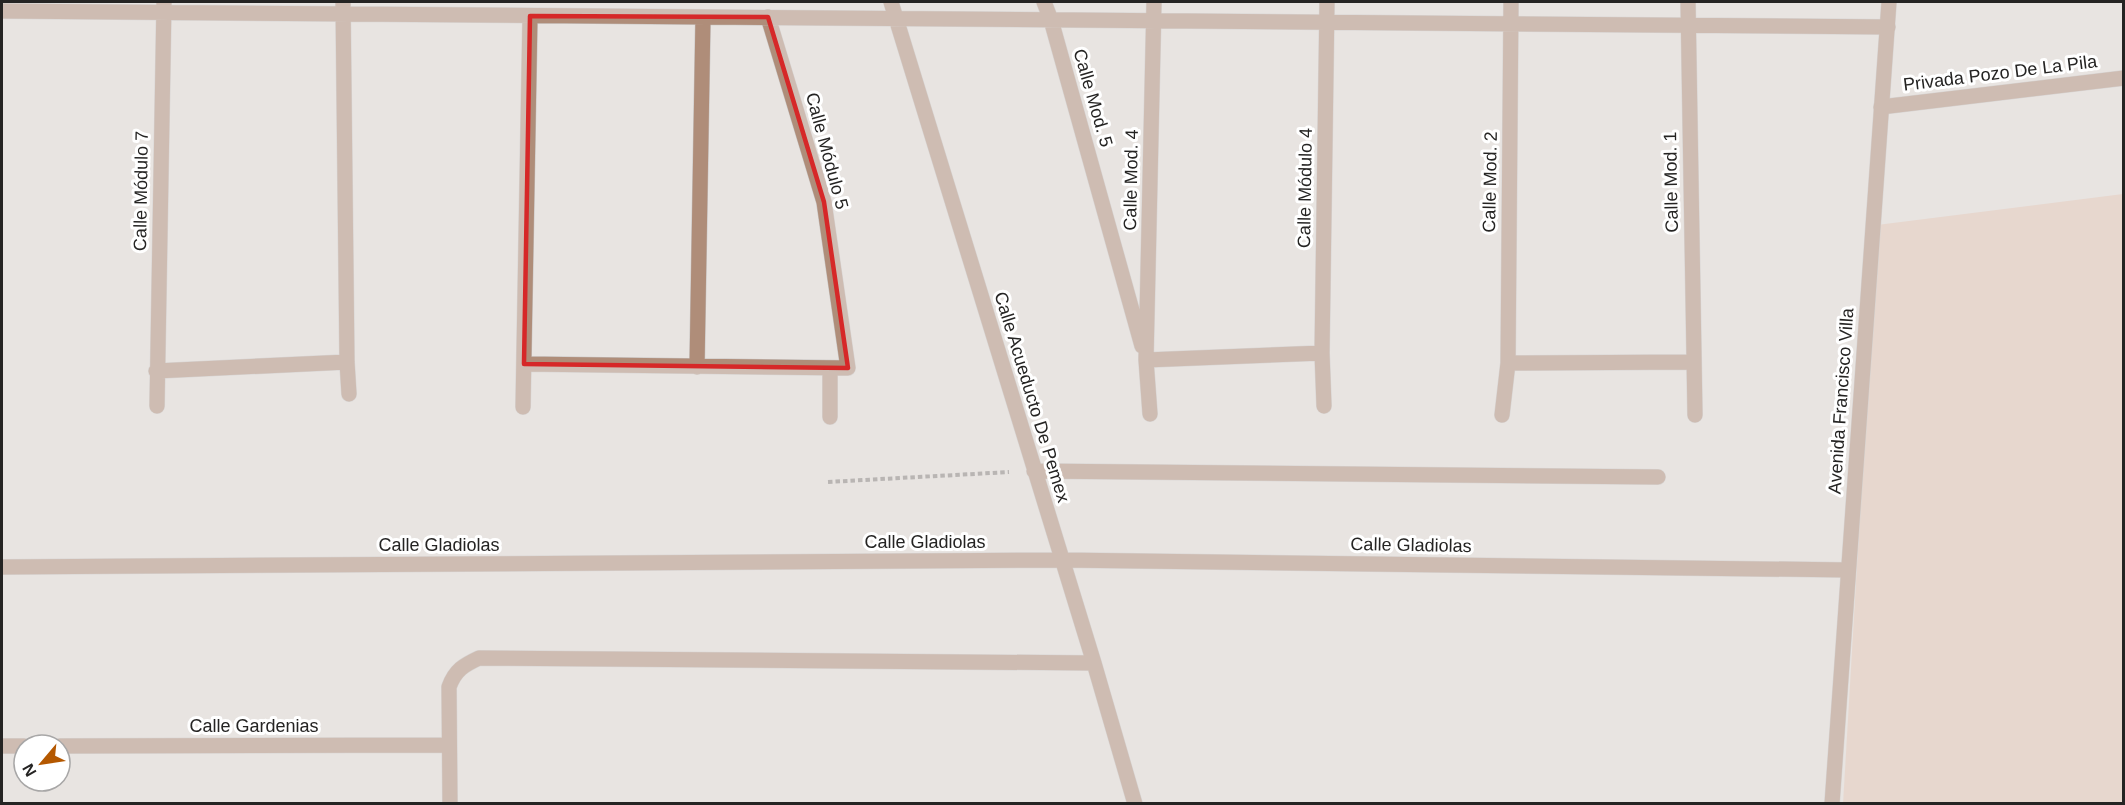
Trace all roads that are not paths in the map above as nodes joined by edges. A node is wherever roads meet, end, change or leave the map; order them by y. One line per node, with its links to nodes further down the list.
1 (891, 2): 14 (street, Calle Acueducto De Pemex)
2 (1044, 2): 15 (street, Calle Mod. 5)
3 (1155, 2): 16 (street, Calle Mod. 4)
4 (1327, 2): 17 (street, Calle Módulo 4)
5 (1511, 2): 18 (street, Calle Mod. 2)
6 (1689, 2): 19 (street, Calle Mod. 1)
7 (1889, 2): 20 (street, Avenida Francisco Villa)
8 (164, 7): 9 (street); 10 (street); 31 (street, Calle Módulo 7)
9 (343, 8): 11 (street); 25 (street)
10 (2, 11)
11 (530, 16): 12 (street); 28 (street)
12 (703, 17): 13 (street); 29 (street)
13 (768, 18): 14 (street); 30 (street, Calle Módulo 5)
14 (896, 18): 15 (street); 40 (street, Calle Acueducto De Pemex)
15 (1051, 20): 16 (street); 24 (street, Calle Mod. 5)
16 (1154, 21): 17 (street); 24 (street, Calle Mod. 4)
17 (1327, 22): 18 (street); 23 (street, Calle Módulo 4)
18 (1511, 24): 19 (street); 27 (street, Calle Mod. 2)
19 (1688, 25): 20 (street); 26 (street, Calle Mod. 1)
20 (1887, 27): 22 (street, Avenida Francisco Villa)
21 (2124, 78): 22 (street, Privada Pozo De La Pila)
22 (1881, 107): 44 (street, Avenida Francisco Villa)
23 (1322, 353): 24 (street); 34 (street, Calle Módulo 4)
24 (1146, 360): 36 (street)
25 (346, 362): 31 (street); 32 (street)
26 (1694, 362): 27 (street); 38 (street, Calle Mod. 1)
27 (1508, 363): 37 (street, Calle Mod. 2)
28 (524, 364): 29 (street); 35 (street)
29 (697, 367): 30 (street)
30 (830, 368): 39 (street)
31 (156, 371): 33 (street, Calle Módulo 7)
32 (349, 394)
33 (157, 406)
34 (1324, 406)
35 (523, 407)
36 (1150, 414)
37 (1502, 415)
38 (1695, 415)
39 (830, 417)
40 (1034, 471): 41 (street); 42 (street, Calle Acueducto De Pemex)
41 (1658, 477)
42 (1062, 560): 43 (street, Calle Gladiolas); 44 (street, Calle Gladiolas); 45 (street, Calle Acueducto De Pemex)
43 (2, 567)
44 (1848, 570): 50 (street, Avenida Francisco Villa)
45 (1094, 663): 46 (street); 49 (street, Calle Acueducto De Pemex)
46 (449, 745): 47 (street, Calle Gardenias); 48 (street)
47 (72, 746)
48 (450, 804)
49 (1135, 804)
50 (1832, 804)

